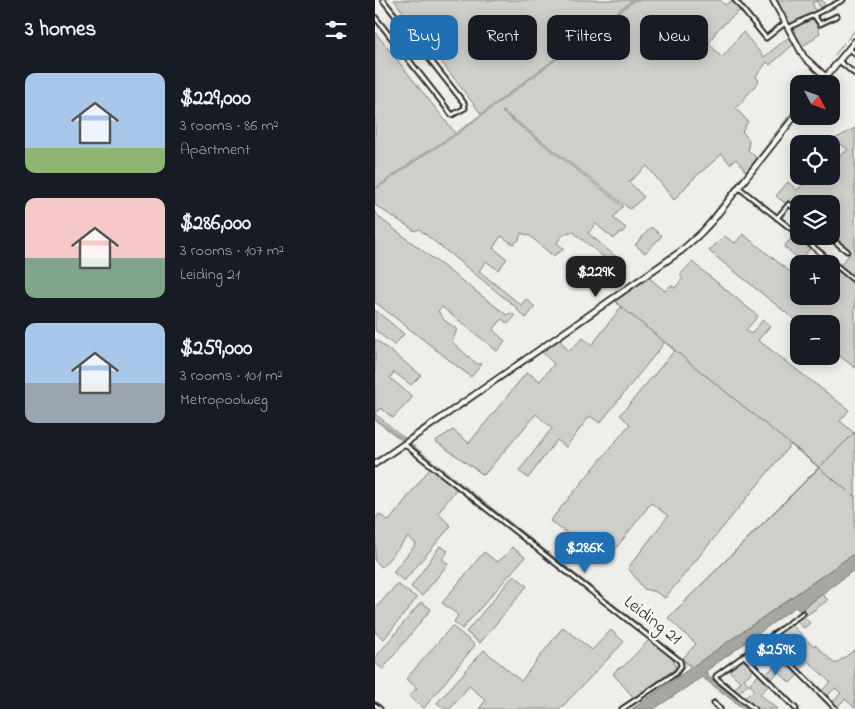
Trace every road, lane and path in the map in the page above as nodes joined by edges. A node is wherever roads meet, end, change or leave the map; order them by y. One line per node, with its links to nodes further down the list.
1 (383, 0): 5 (street)
2 (735, 0): 9 (street)
3 (773, 0): 9 (street)
4 (843, 0): 6 (street)
5 (394, 15)
6 (814, 15): 7 (street); 10 (street)
7 (837, 16)
8 (375, 17): 11 (street)
9 (785, 23): 10 (street)
10 (788, 28): 19 (street)
11 (390, 36)
12 (855, 41): 13 (street)
13 (849, 48): 14 (street); 17 (street)
14 (855, 54)
15 (409, 60): 16 (street)
16 (429, 60)
17 (839, 61): 18 (street); 20 (street)
18 (855, 74)
19 (824, 75)
20 (828, 75)
21 (790, 122): 22 (street)
22 (738, 187): 24 (street); 30 (street)
23 (790, 205): 24 (street)
24 (777, 218): 25 (street)
25 (790, 229)
26 (810, 245): 29 (street)
27 (840, 245): 28 (street)
28 (847, 251)
29 (855, 281)
30 (404, 444): 31 (street); 38 (street, Leiding 21)
31 (375, 464)
32 (803, 614): 33 (street)
33 (767, 640): 34 (street); 42 (street)
34 (744, 656): 40 (street); 41 (street)
35 (713, 703): 39 (street)
36 (375, 705): 37 (street)
37 (380, 709)
38 (622, 709)
39 (720, 709)
40 (754, 709)
41 (796, 709)
42 (836, 709)

